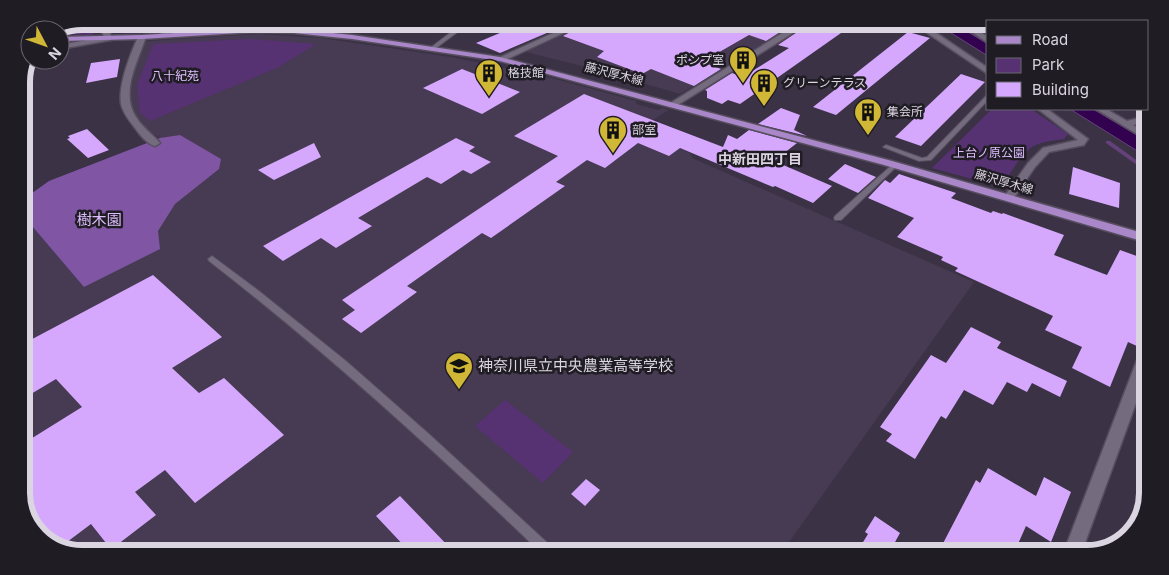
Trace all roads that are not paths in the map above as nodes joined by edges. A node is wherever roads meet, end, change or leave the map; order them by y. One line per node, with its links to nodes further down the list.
1 (105, 30): 9 (street)
2 (174, 30): 8 (lane)
3 (457, 30): 13 (lane)
4 (565, 30): 14 (street)
5 (794, 30): 17 (street)
6 (926, 30): 15 (street)
7 (972, 30): 11 (street)
8 (147, 37): 9 (main road, 藤沢厚木線); 13 (main road, 藤沢厚木線); 23 (street)
9 (108, 38): 10 (main road, 藤沢厚木線); 12 (street)
10 (70, 39)
11 (986, 40)
12 (70, 46)
13 (432, 49): 14 (main road, 藤沢厚木線)
14 (500, 59): 17 (main road, 藤沢厚木線)
15 (986, 71)
16 (986, 98): 24 (lane)
17 (673, 104): 25 (main road, 藤沢厚木線)
18 (1043, 110): 26 (street)
19 (1102, 110): 21 (street)
20 (1139, 121): 21 (street)
21 (1126, 124): 22 (street)
22 (1139, 131)
23 (155, 143)
24 (886, 147)
25 (895, 165): 26 (main road, 藤沢厚木線); 27 (lane)
26 (1009, 197): 28 (main road, 藤沢厚木線)
27 (838, 218)
28 (1139, 236)
29 (212, 259): 31 (lane)
30 (1139, 373): 32 (street)
31 (542, 545)
32 (1075, 545)

